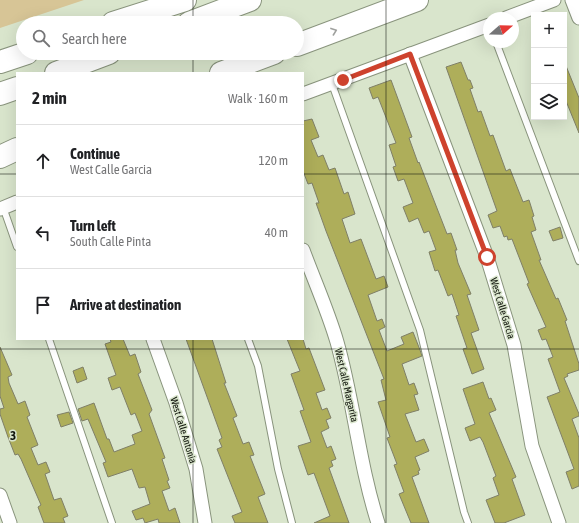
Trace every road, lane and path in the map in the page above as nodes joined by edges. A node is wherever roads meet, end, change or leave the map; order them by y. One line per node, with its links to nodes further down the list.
1 (185, 0): 7 (highway)
2 (250, 0): 8 (highway)
3 (417, 0): 11 (highway, one-way to 3)
4 (554, 0): 6 (street)
5 (572, 0): 9 (street)
6 (519, 13)
7 (135, 16)
8 (208, 16)
9 (579, 18)
10 (483, 26): 13 (street)
11 (304, 42)
12 (498, 48): 30 (lane)
13 (410, 54): 20 (street); 41 (street, West Calle Garcia)
14 (16, 57): 17 (highway)
15 (90, 60): 18 (highway)
16 (255, 60): 19 (highway)
17 (0, 62)
18 (59, 72)
19 (223, 72)
20 (332, 84): 23 (street); 40 (lane)
21 (16, 88): 22 (highway)
22 (0, 94)
23 (304, 94)
24 (16, 149): 25 (highway)
25 (0, 156)
26 (16, 202): 27 (street)
27 (2, 208): 28 (lane)
28 (16, 244)
29 (304, 253): 39 (street, West Calle Margarita)
30 (579, 261)
31 (49, 340): 36 (lane)
32 (153, 340): 37 (street, West Calle Antonia)
33 (248, 340): 38 (lane)
34 (0, 496): 35 (street)
35 (10, 523)
36 (112, 523)
37 (205, 523)
38 (292, 523)
39 (378, 523)
40 (468, 523)
41 (559, 523)

